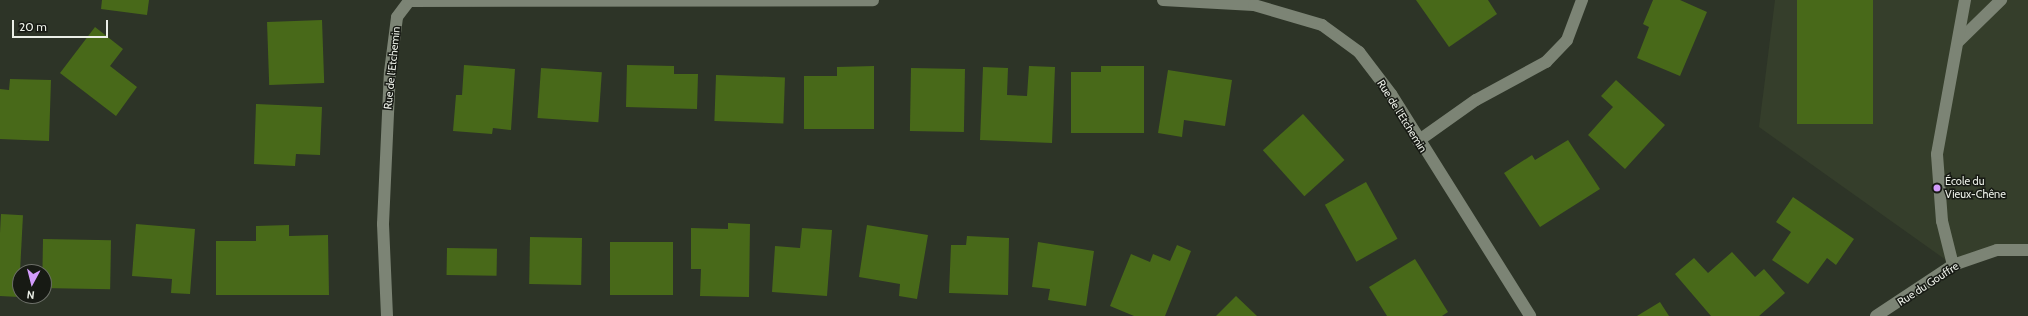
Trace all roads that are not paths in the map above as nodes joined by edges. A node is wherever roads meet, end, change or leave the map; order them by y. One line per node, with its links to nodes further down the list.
1 (873, 0): 6 (street, Rue de l'Etchemin)
2 (1162, 0): 8 (street, Rue de l'Etchemin)
3 (1582, 0): 8 (street)
4 (1965, 0): 7 (street)
5 (2001, 0): 7 (street)
6 (745, 1): 11 (street, Rue de l'Etchemin)
7 (1955, 45): 10 (street)
8 (1418, 141): 12 (street, Rue de l'Etchemin)
9 (2028, 250): 10 (street, Rue du Gouffre)
10 (1953, 265): 13 (street, Rue du Gouffre)
11 (387, 316)
12 (1530, 316)
13 (1876, 316)

